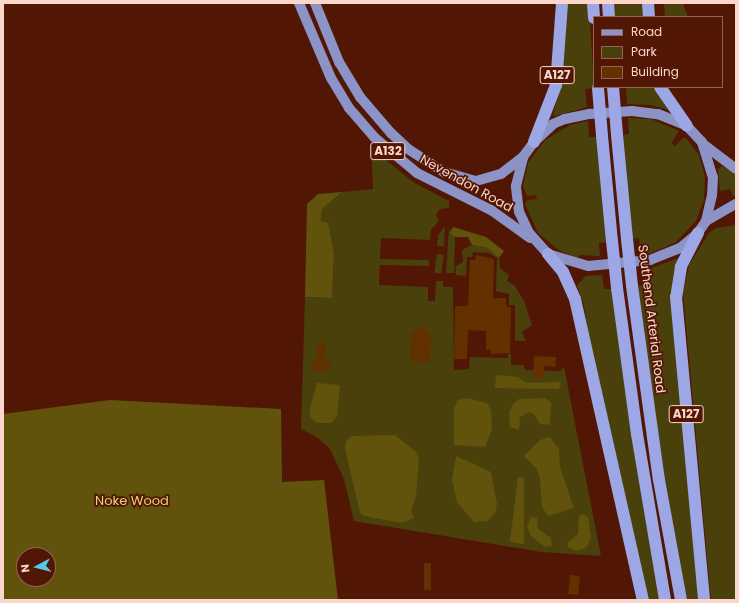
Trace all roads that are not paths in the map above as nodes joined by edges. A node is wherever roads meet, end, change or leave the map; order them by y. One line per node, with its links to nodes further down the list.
1 (299, 3): 21 (main road, Nevendon Road / A132)
2 (315, 3): 16 (main road, Nevendon Road / A132)
3 (562, 3): 14 (highway, A127)
4 (593, 3): 7 (highway)
5 (608, 3): 8 (highway)
6 (648, 3): 9 (highway)
7 (594, 16)
8 (609, 16)
9 (649, 16)
10 (598, 88): 24 (highway, bridge)
11 (613, 88): 25 (highway, Southend Arterial Road / A127, bridge)
12 (661, 88): 13 (highway)
13 (687, 126): 14 (main road, A132); 15 (main road, A132)
14 (534, 142): 16 (main road, A132)
15 (702, 142): 17 (main road, A132); 19 (main road, A132)
16 (524, 157): 21 (main road, A132)
17 (736, 169)
18 (736, 204): 19 (main road, A132)
19 (706, 221): 20 (main road, A132)
20 (698, 233): 22 (main road, A132); 26 (highway, A127)
21 (536, 243): 22 (main road, A132)
22 (548, 254): 23 (highway)
23 (643, 600)
24 (665, 600)
25 (680, 600)
26 (704, 600)

